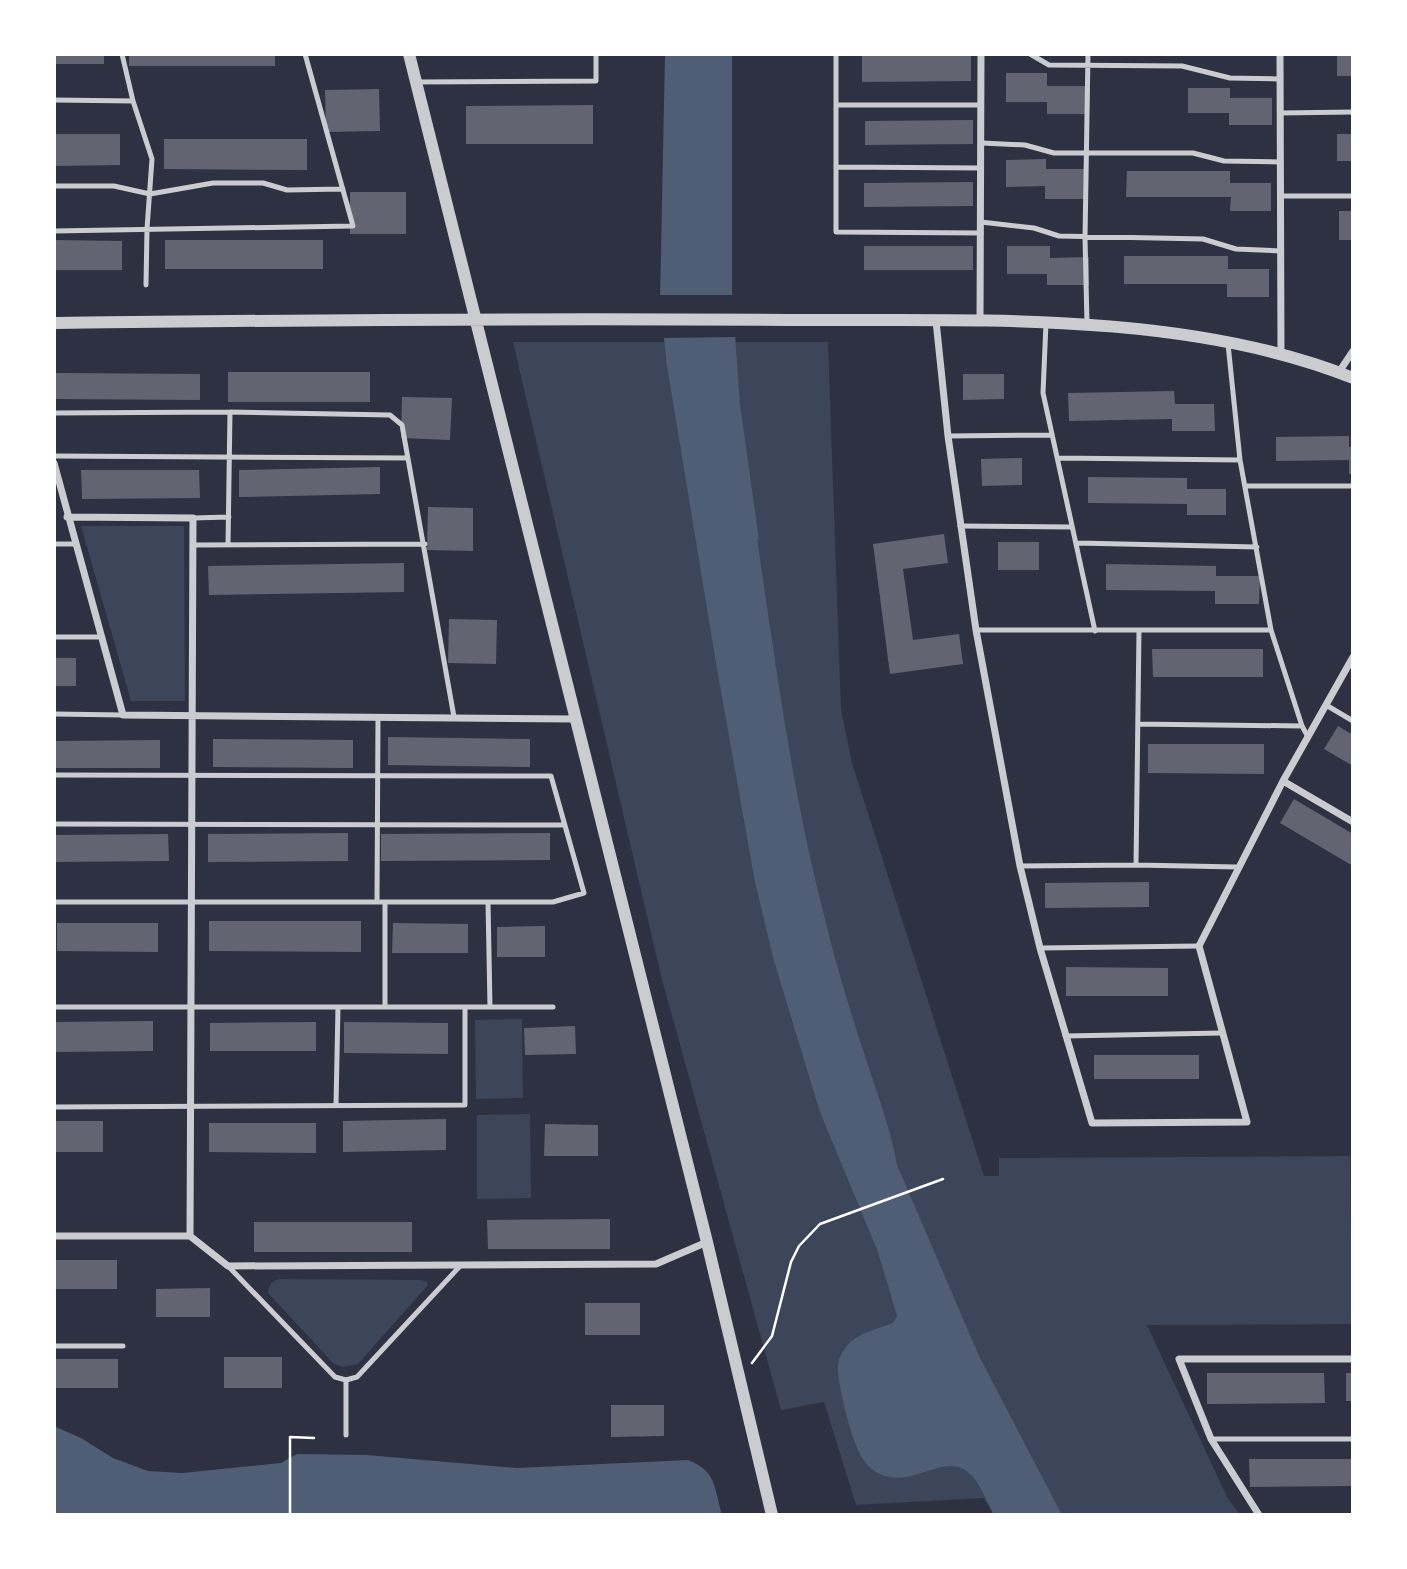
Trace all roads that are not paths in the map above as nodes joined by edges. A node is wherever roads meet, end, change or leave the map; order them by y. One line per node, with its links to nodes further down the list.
1 (122, 54): 14 (lane)
2 (305, 54): 25 (lane)
3 (409, 54): 12 (street)
4 (596, 54): 12 (lane)
5 (836, 54): 15 (lane)
6 (981, 54): 16 (street)
7 (1030, 54): 10 (lane)
8 (1088, 54): 10 (lane)
9 (1280, 54): 11 (street)
10 (1088, 66): 11 (lane); 20 (lane)
11 (1280, 79): 17 (street)
12 (415, 82): 36 (street)
13 (54, 100): 14 (lane)
14 (133, 101): 26 (lane)
15 (836, 105): 16 (lane); 22 (lane)
16 (981, 105): 19 (street)
17 (1280, 113): 18 (lane); 21 (street)
18 (1353, 113)
19 (982, 143): 20 (lane); 23 (street)
20 (1086, 153): 21 (lane); 33 (lane)
21 (1280, 162): 27 (street)
22 (836, 167): 23 (lane); 32 (lane)
23 (981, 168): 29 (street)
24 (54, 186): 26 (lane)
25 (343, 189): 26 (lane); 30 (lane)
26 (150, 194): 30 (lane)
27 (1280, 196): 28 (lane); 34 (street)
28 (1353, 196)
29 (981, 222): 32 (street); 33 (lane)
30 (146, 229): 31 (lane); 35 (lane)
31 (54, 231)
32 (981, 233): 38 (street)
33 (1085, 238): 34 (lane); 41 (lane)
34 (1281, 251): 44 (street)
35 (146, 285)
36 (474, 318): 37 (street); 39 (street); 84 (street)
37 (936, 321): 38 (street); 50 (street)
38 (980, 322): 40 (street)
39 (54, 323)
40 (1046, 323): 41 (street); 49 (lane)
41 (1087, 326): 42 (street)
42 (1228, 341): 44 (street); 55 (lane)
43 (1353, 351): 45 (street)
44 (1281, 354): 45 (street)
45 (1339, 372): 46 (street)
46 (1353, 378)
47 (230, 412): 48 (lane); 52 (lane); 53 (lane)
48 (54, 413)
49 (1052, 435): 50 (lane); 54 (lane)
50 (948, 436): 62 (street)
51 (54, 456): 52 (lane)
52 (229, 457): 53 (lane); 60 (lane)
53 (408, 458): 67 (lane)
54 (1059, 458): 55 (lane); 63 (lane)
55 (1240, 460): 57 (lane)
56 (54, 463): 59 (street)
57 (1245, 486): 58 (lane); 70 (lane)
58 (1353, 486)
59 (67, 517): 61 (street); 66 (street)
60 (229, 517): 61 (lane); 69 (lane)
61 (193, 518): 68 (street)
62 (960, 526): 63 (lane); 71 (street)
63 (1072, 527): 64 (lane)
64 (1077, 543): 70 (lane); 74 (lane)
65 (54, 544): 66 (lane)
66 (75, 544): 76 (street)
67 (425, 544): 69 (lane); 82 (lane)
68 (193, 545): 69 (lane); 81 (street)
69 (228, 545)
70 (1257, 547): 73 (lane)
71 (976, 630): 74 (lane); 99 (street)
72 (1139, 630): 73 (lane); 74 (lane); 86 (lane)
73 (1271, 630): 87 (lane)
74 (1095, 631)
75 (54, 637): 76 (lane)
76 (100, 637): 80 (street)
77 (1353, 657): 78 (street)
78 (1326, 705): 85 (lane); 88 (street)
79 (54, 715): 80 (lane)
80 (122, 715): 81 (street)
81 (192, 716): 83 (street); 90 (street)
82 (454, 717): 83 (street); 84 (street)
83 (378, 718): 91 (lane)
84 (575, 719): 122 (street)
85 (1353, 721)
86 (1138, 724): 87 (lane); 98 (lane)
87 (1301, 726): 88 (lane)
88 (1308, 737): 92 (street)
89 (54, 775): 90 (lane)
90 (192, 775): 91 (lane); 95 (street)
91 (377, 775): 96 (lane); 97 (lane)
92 (1283, 781): 93 (street); 100 (street)
93 (1353, 822)
94 (54, 824): 95 (lane)
95 (192, 824): 96 (lane); 102 (street)
96 (377, 824): 97 (lane); 103 (lane)
97 (564, 824): 105 (lane)
98 (1136, 864): 99 (lane); 100 (lane)
99 (1020, 866): 107 (street)
100 (1237, 867): 106 (street)
101 (54, 902): 102 (lane)
102 (192, 902): 103 (lane); 109 (street)
103 (377, 902): 104 (lane)
104 (386, 902): 105 (lane); 111 (lane)
105 (488, 902): 113 (lane)
106 (1199, 946): 107 (lane); 115 (street)
107 (1040, 948): 116 (street)
108 (54, 1007): 109 (lane)
109 (191, 1007): 110 (lane); 119 (street)
110 (338, 1007): 111 (lane); 117 (lane)
111 (386, 1007): 112 (lane)
112 (465, 1007): 113 (lane); 117 (lane)
113 (490, 1007): 114 (lane)
114 (552, 1007)
115 (1222, 1033): 116 (lane); 116 (street)
116 (1065, 1036)
117 (336, 1106): 119 (lane)
118 (54, 1107): 119 (lane)
119 (191, 1107): 121 (street)
120 (54, 1236): 121 (street)
121 (190, 1236): 124 (street)
122 (707, 1242): 123 (street); 132 (street)
123 (461, 1265): 124 (street); 128 (lane)
124 (228, 1266): 128 (lane)
125 (54, 1346): 126 (lane)
126 (123, 1346)
127 (1353, 1359): 130 (street)
128 (346, 1380): 129 (lane)
129 (346, 1435)
130 (1211, 1439): 131 (lane); 133 (street)
131 (1353, 1439)
132 (772, 1515)
133 (1259, 1515)

